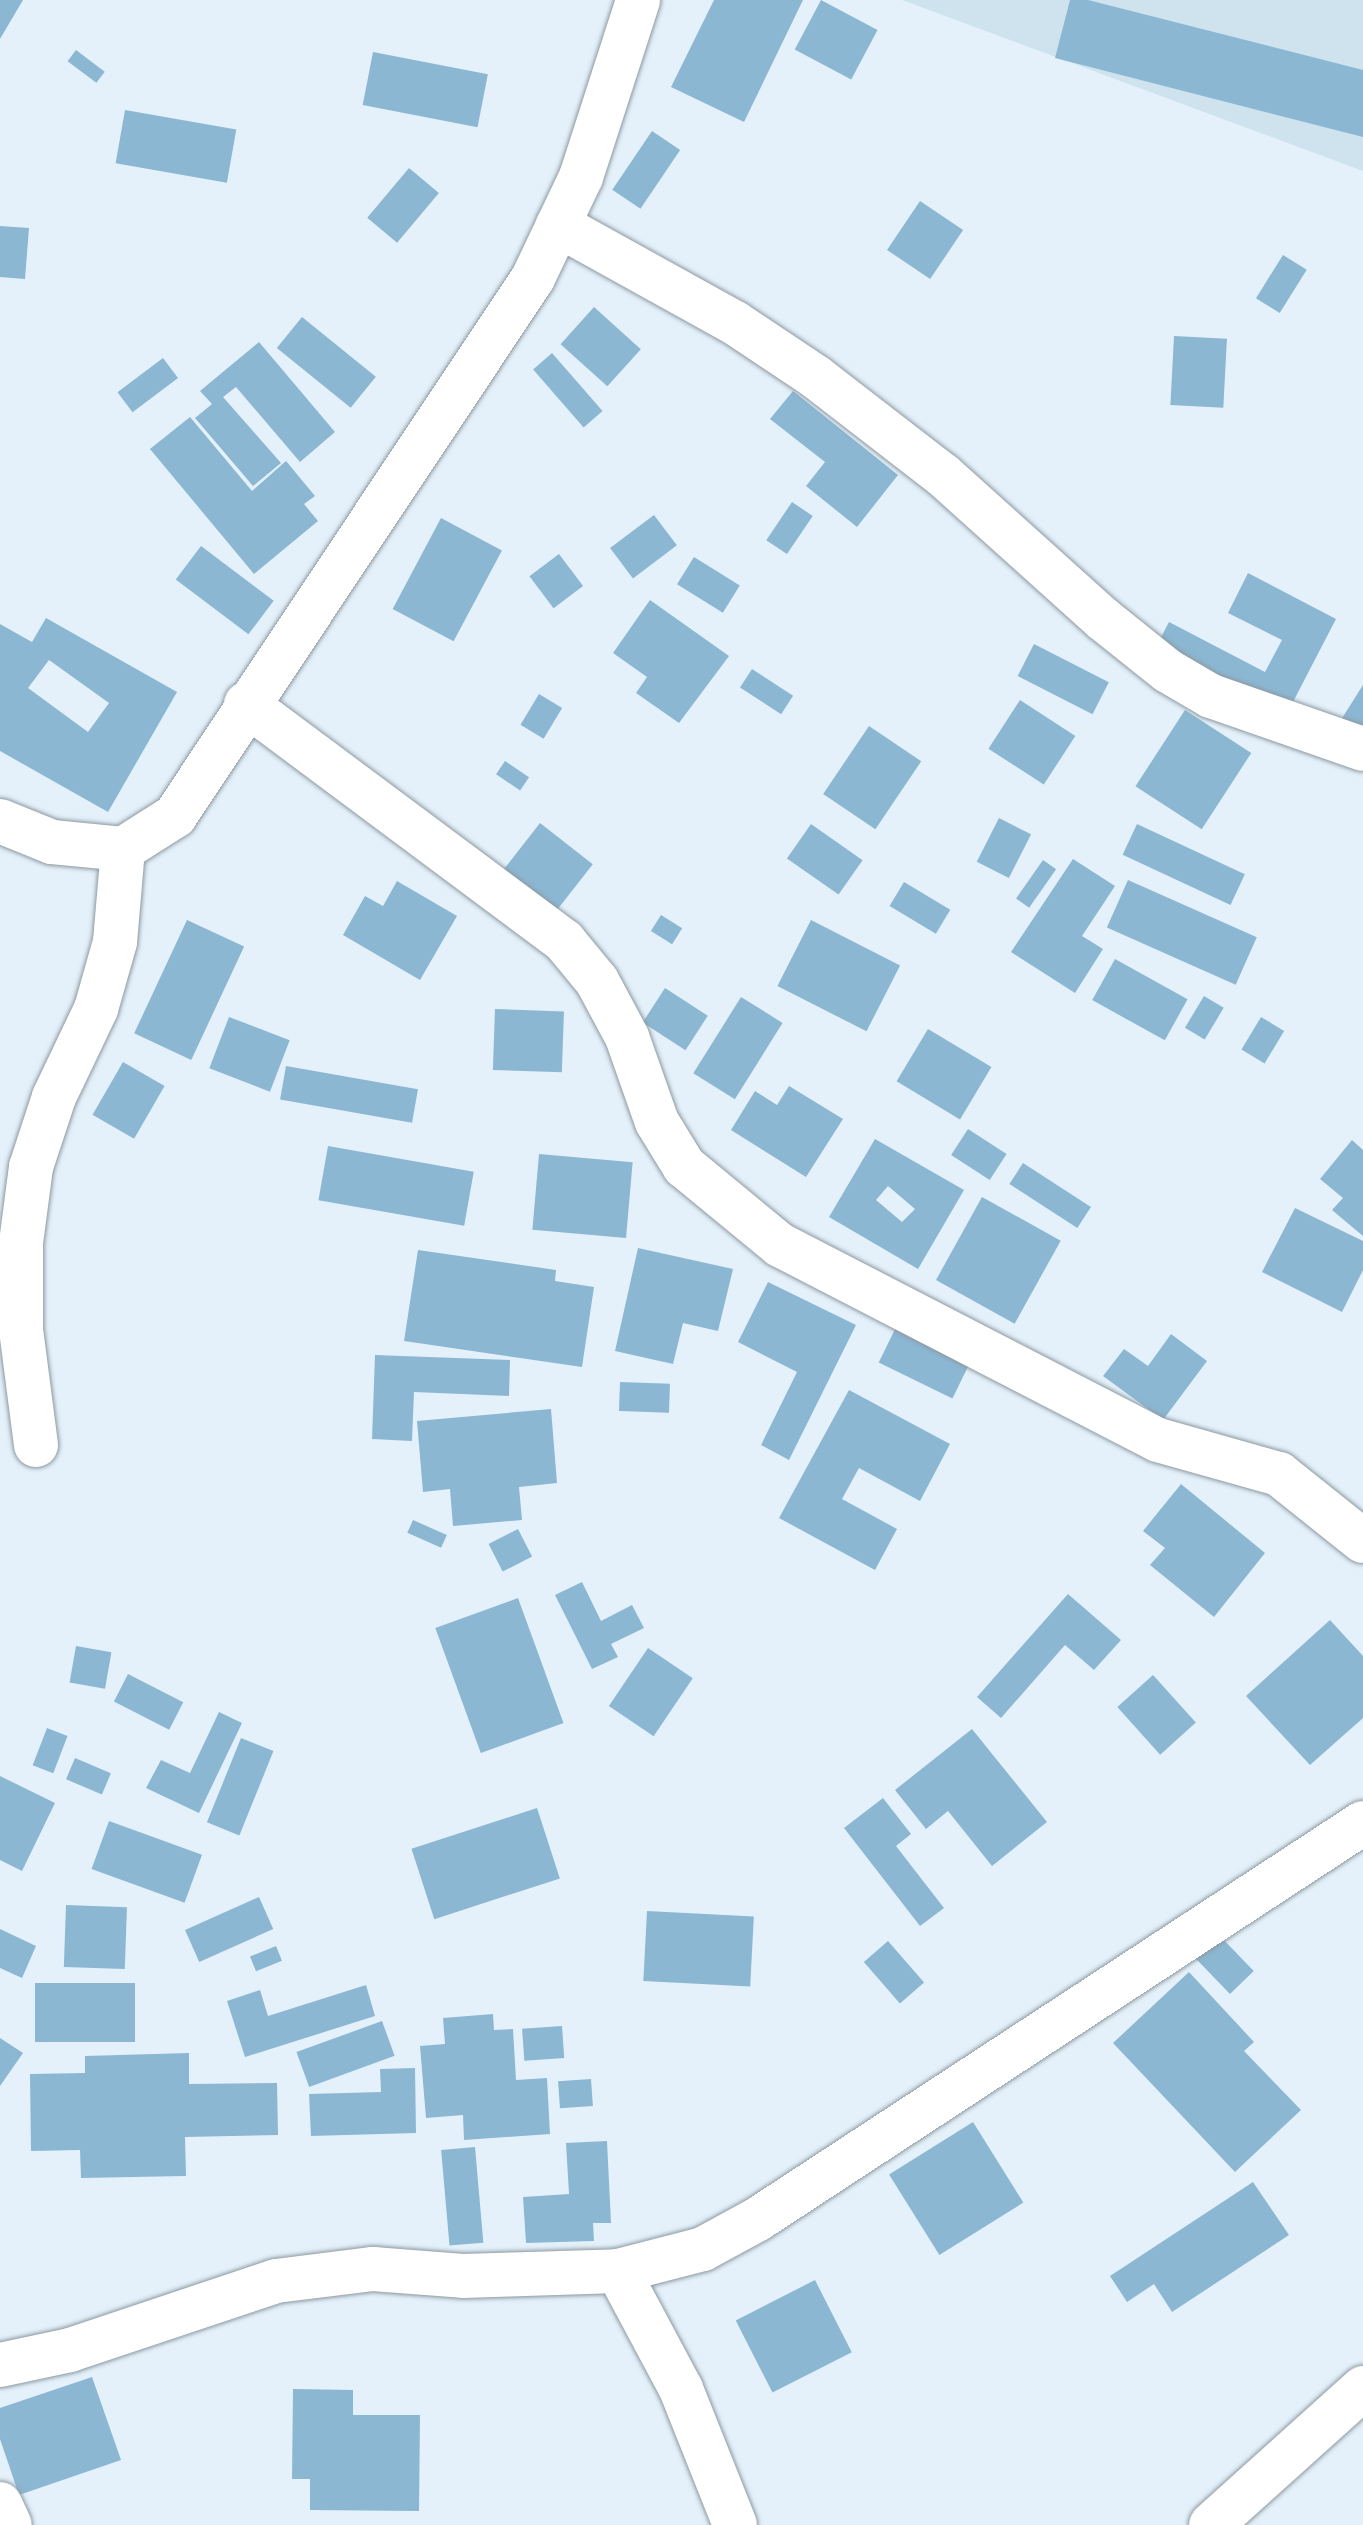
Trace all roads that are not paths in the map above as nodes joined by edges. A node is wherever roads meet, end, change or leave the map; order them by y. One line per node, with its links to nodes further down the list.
1 (638, 0): 2 (street)
2 (558, 225): 3 (street); 4 (street)
3 (246, 704): 6 (street); 8 (street)
4 (1363, 749)
5 (0, 821): 6 (street)
6 (123, 849): 7 (street)
7 (36, 1445)
8 (1363, 1541)
9 (1363, 1823): 10 (street)
10 (618, 2271): 11 (street); 15 (street)
11 (0, 2365)
12 (1363, 2388): 16 (street)
13 (0, 2504): 14 (street)
14 (10, 2525)
15 (735, 2525)
16 (1211, 2525)

